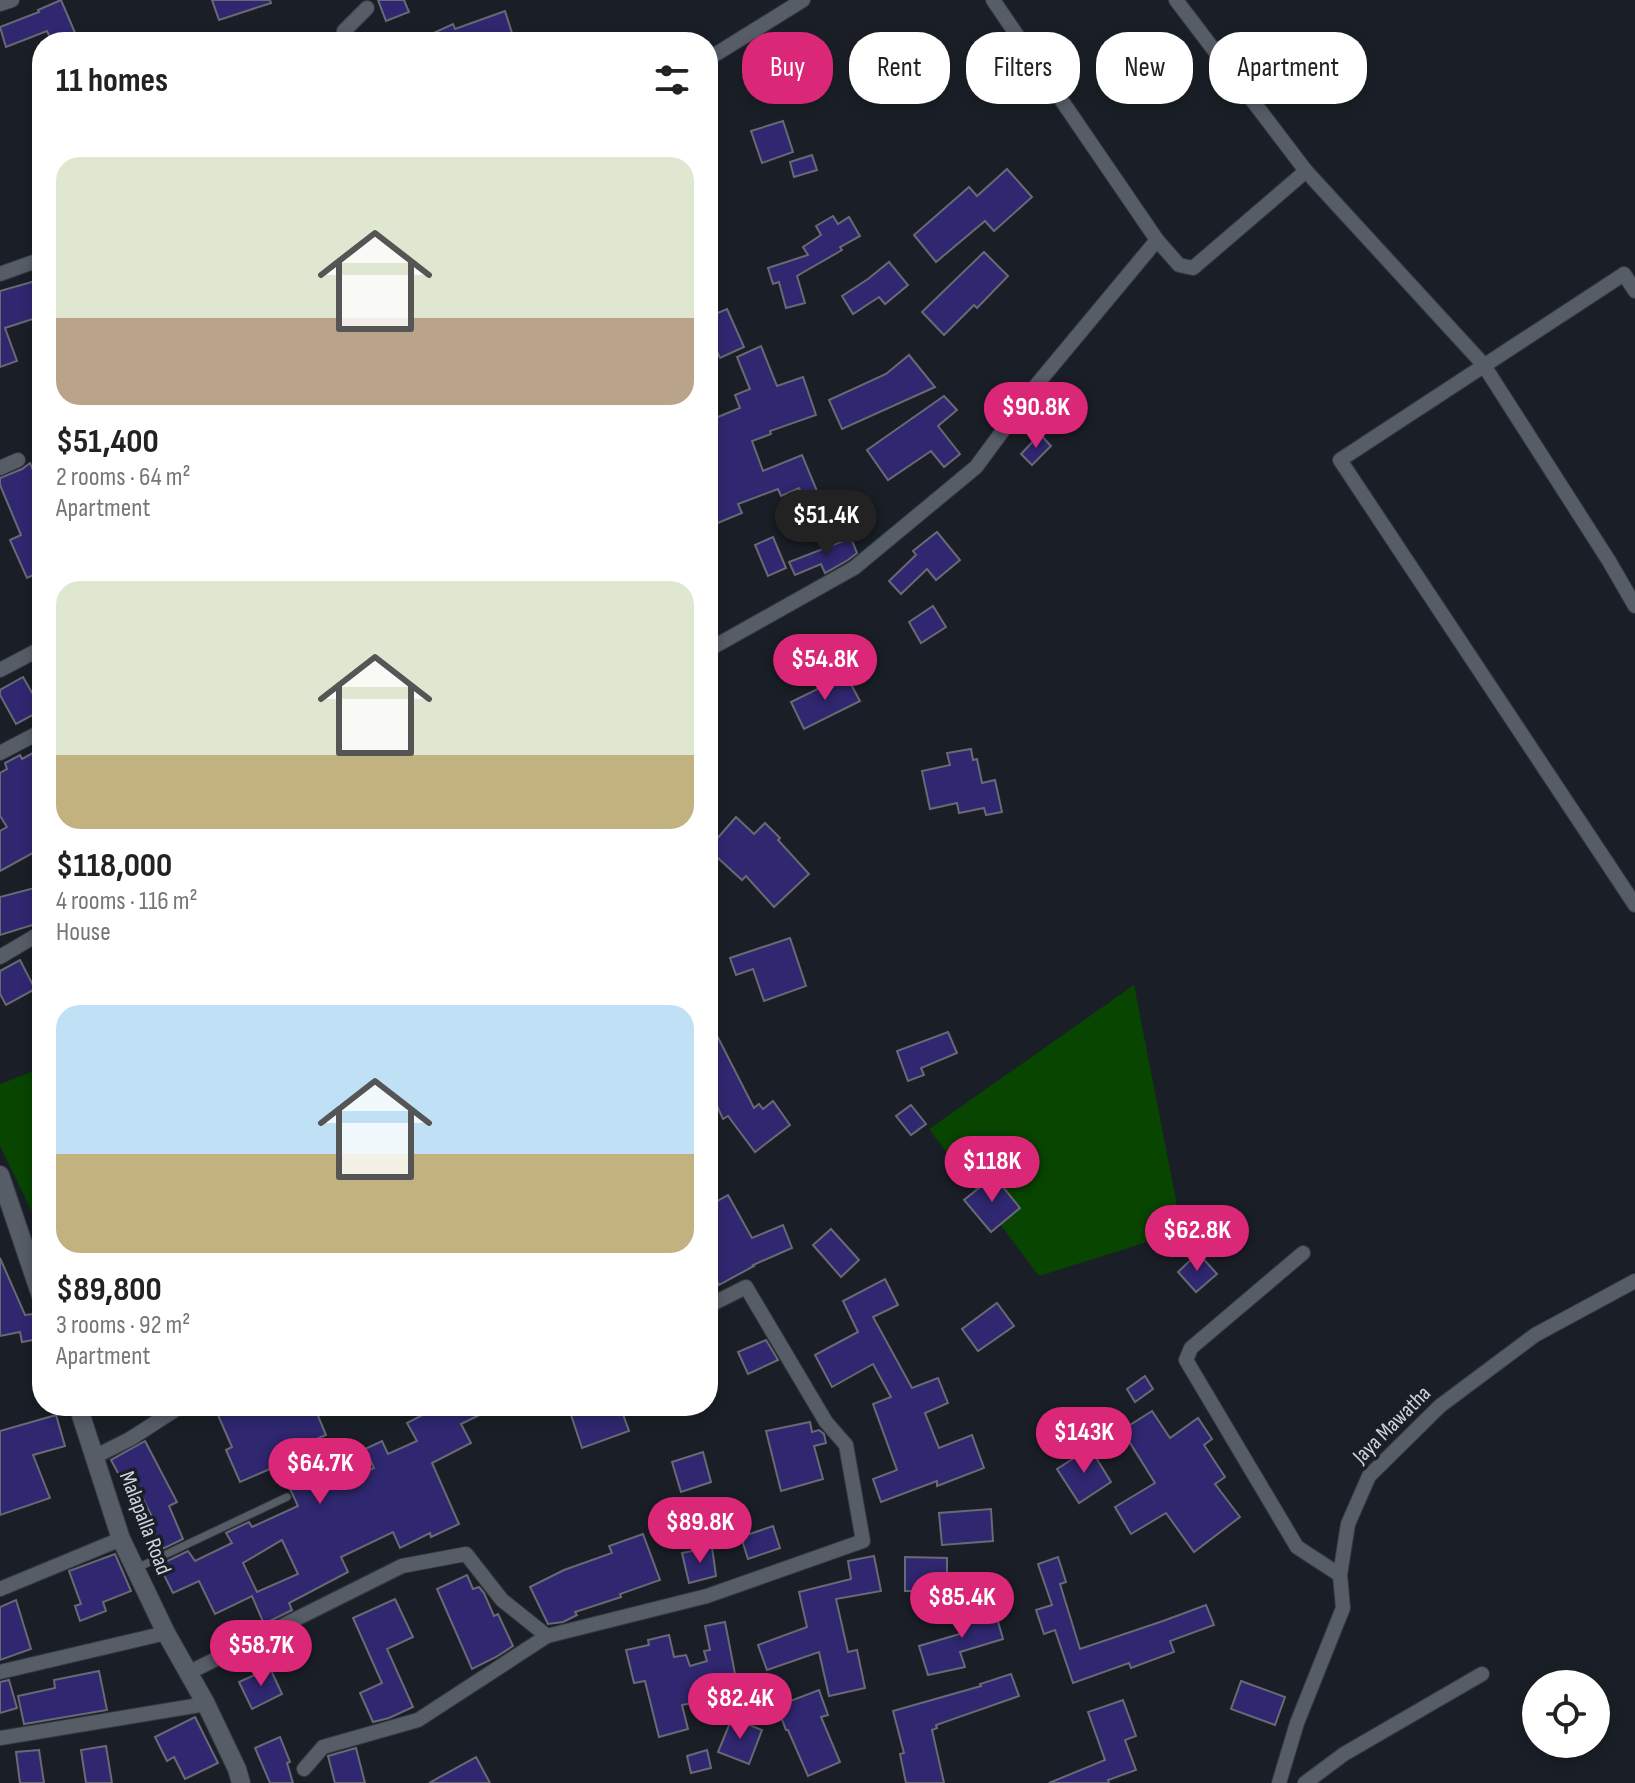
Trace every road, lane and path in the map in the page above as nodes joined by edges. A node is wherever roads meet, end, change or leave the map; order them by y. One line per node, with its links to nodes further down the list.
1 (12, 0): 5 (street)
2 (803, 0): 8 (street)
3 (993, 0): 10 (street)
4 (1176, 0): 9 (street)
5 (0, 4)
6 (367, 8): 7 (street)
7 (344, 32)
8 (718, 53)
9 (1306, 171): 10 (street); 14 (street)
10 (1157, 240): 18 (street)
11 (32, 263): 12 (street)
12 (0, 274)
13 (1635, 291): 14 (street)
14 (1483, 364): 17 (street); 23 (street)
15 (18, 460): 16 (street)
16 (0, 468)
17 (1635, 606)
18 (718, 644)
19 (32, 653): 20 (street)
20 (0, 670)
21 (32, 736): 22 (street)
22 (0, 753)
23 (1635, 905)
24 (32, 938): 25 (street)
25 (0, 957)
26 (0, 1175): 27 (street)
27 (32, 1242)
28 (1303, 1253): 37 (street)
29 (1635, 1281): 37 (street, Jaya Mawatha)
30 (718, 1301): 40 (street)
31 (81, 1416): 33 (street, Malapalla Road)
32 (166, 1416): 33 (street)
33 (94, 1457): 35 (street, Malapalla Road)
34 (287, 1497): 36 (lane)
35 (121, 1539): 36 (street, Malapalla Road); 38 (street)
36 (135, 1569): 39 (street, Malapalla Road)
37 (1340, 1575): 48 (street, Jaya Mawatha)
38 (0, 1589)
39 (166, 1633): 41 (street); 42 (street, Malapalla Road)
40 (547, 1636): 42 (street); 46 (street)
41 (0, 1672)
42 (188, 1673): 44 (street, Malapalla Road)
43 (1482, 1674): 49 (street)
44 (206, 1704): 45 (street); 47 (street, Malapalla Road)
45 (0, 1738)
46 (304, 1769)
47 (241, 1783)
48 (1279, 1783)
49 (1305, 1783)

